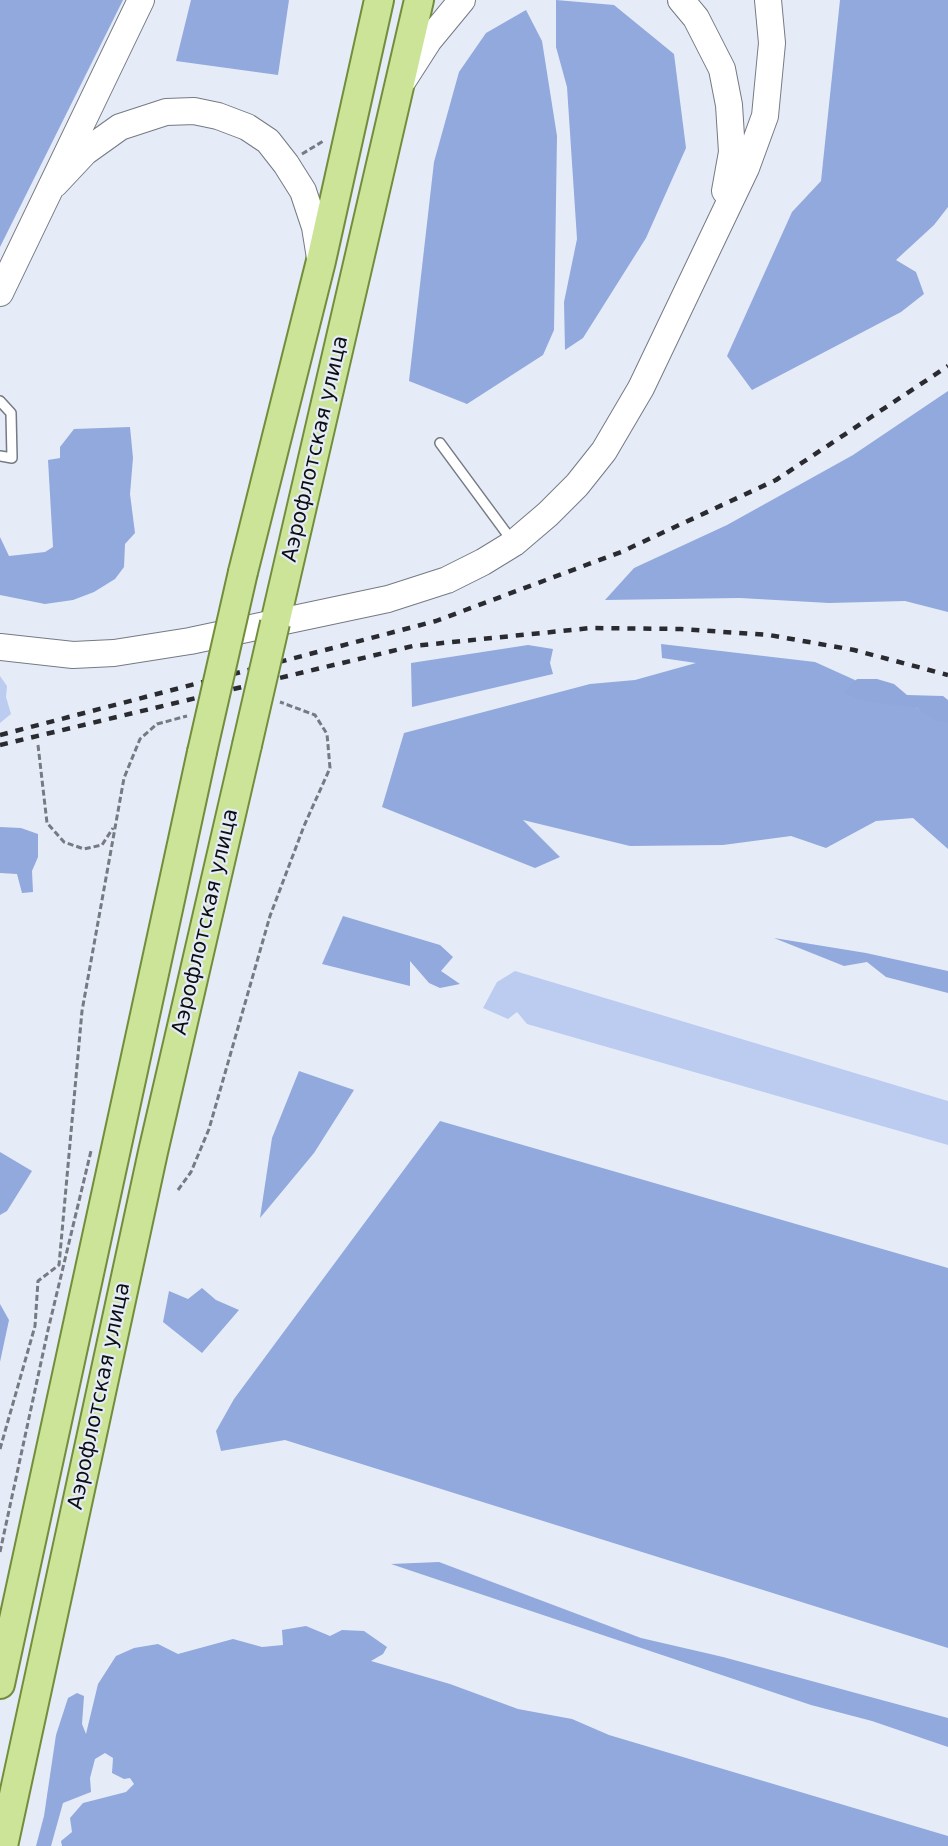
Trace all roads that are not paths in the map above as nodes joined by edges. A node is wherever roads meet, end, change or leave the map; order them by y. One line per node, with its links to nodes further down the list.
1 (141, 0): 8 (street)
2 (379, 0): 10 (main road, Аэрофлотская улица)
3 (419, 0): 7 (main road, Аэрофлотская улица)
4 (462, 0): 7 (street)
5 (681, 0): 9 (street)
6 (768, 0): 9 (street)
7 (401, 84): 16 (main road, Аэрофлотская улица)
8 (55, 183): 10 (street); 11 (street)
9 (719, 220): 15 (street)
10 (321, 261): 18 (main road, Аэрофлотская улица, bridge)
11 (0, 293)
12 (0, 401): 14 (lane)
13 (440, 443): 15 (lane)
14 (0, 456)
15 (514, 543): 16 (street)
16 (275, 623): 17 (street); 19 (main road, Аэрофлотская улица, bridge)
17 (0, 647)
18 (0, 1684)
19 (3, 1846)

